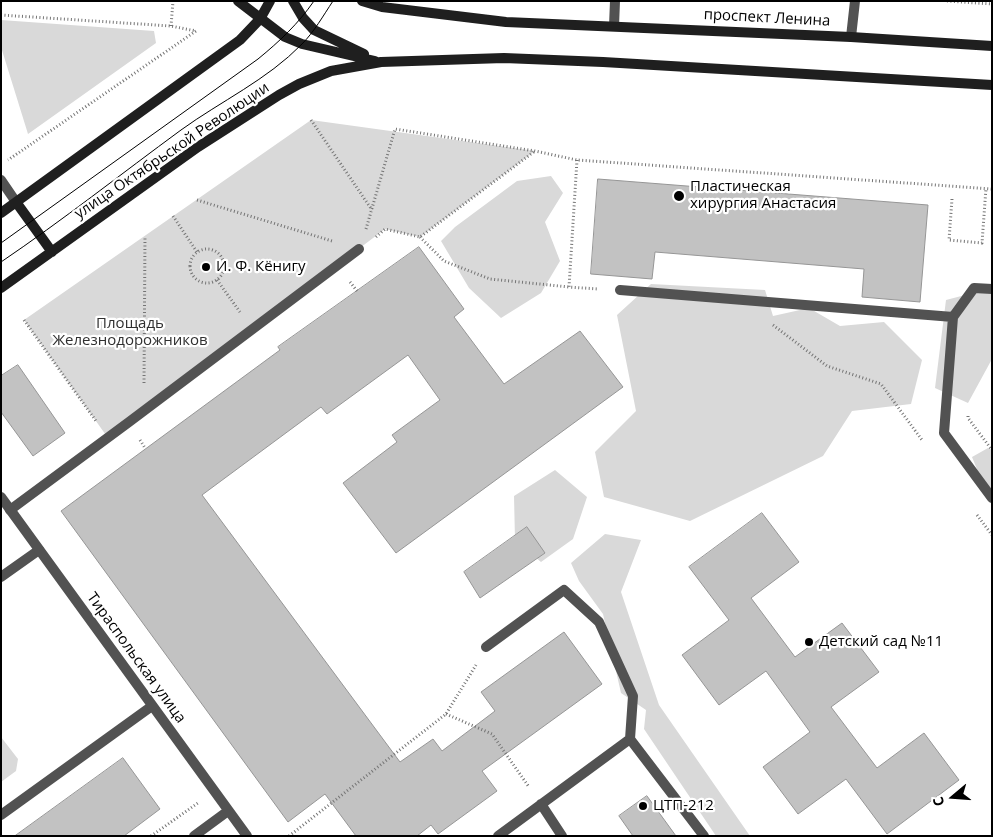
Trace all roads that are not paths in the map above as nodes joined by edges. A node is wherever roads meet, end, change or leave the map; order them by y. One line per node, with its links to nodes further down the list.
1 (238, 1): 7 (main road)
2 (270, 1): 7 (main road)
3 (293, 1): 11 (main road)
4 (362, 1): 8 (main road, проспект Ленина)
5 (615, 1): 8 (street)
6 (855, 1): 9 (street)
7 (260, 19): 11 (main road); 14 (main road)
8 (614, 26): 9 (main road, проспект Ленина)
9 (852, 37): 10 (main road, проспект Ленина)
10 (992, 46)
11 (381, 62): 12 (main road); 17 (main road, улица Октябрьской Революции)
12 (992, 85)
13 (1, 180): 14 (street)
14 (16, 202): 15 (main road); 17 (main road)
15 (1, 213)
16 (359, 249): 24 (street)
17 (52, 252): 18 (main road, улица Октябрьской Революции)
18 (1, 288)
19 (992, 289): 21 (street)
20 (620, 290): 21 (street)
21 (953, 317): 23 (street)
22 (1, 497): 24 (street, Тираспольская улица)
23 (992, 498)
24 (10, 510): 25 (street, Тираспольская улица)
25 (39, 550): 26 (street); 28 (street, Тираспольская улица)
26 (1, 577)
27 (486, 647): 29 (street)
28 (152, 706): 31 (street, Тираспольская улица); 32 (street)
29 (630, 739): 30 (street); 37 (street)
30 (541, 804): 35 (street); 36 (street)
31 (228, 811): 33 (street); 34 (street, Тираспольская улица)
32 (1, 815)
33 (194, 836)
34 (247, 836)
35 (498, 836)
36 (562, 836)
37 (704, 836)

